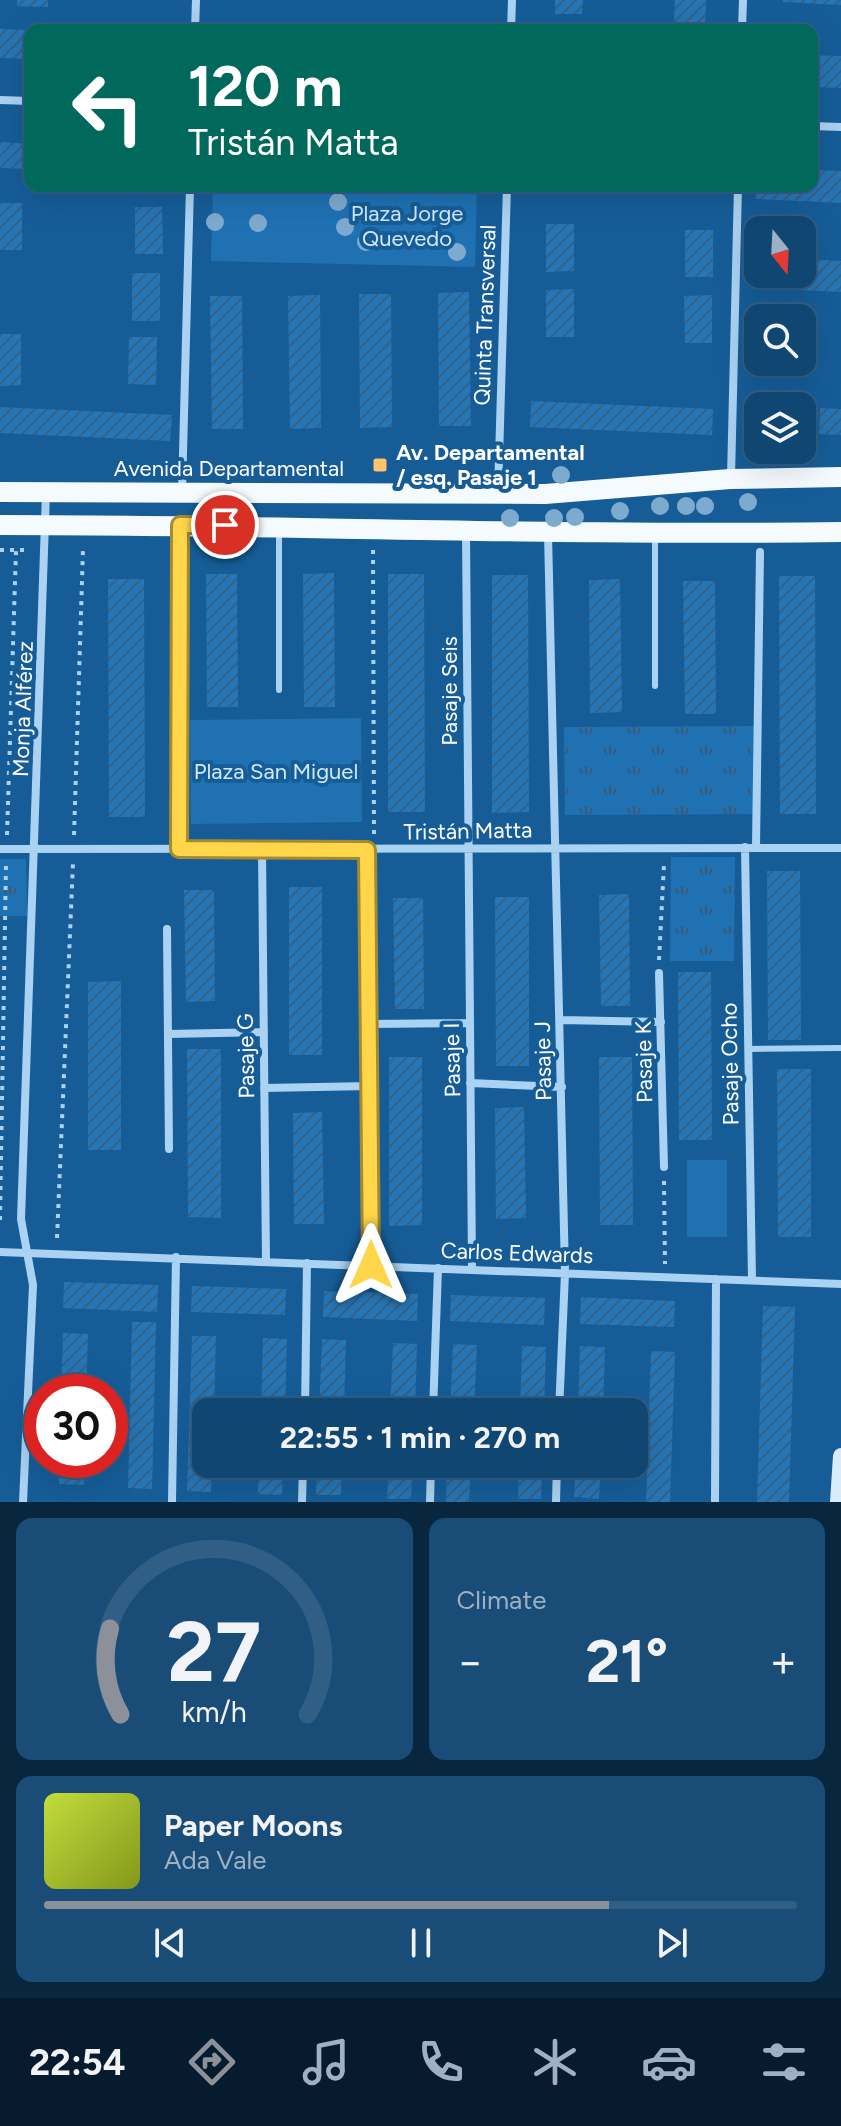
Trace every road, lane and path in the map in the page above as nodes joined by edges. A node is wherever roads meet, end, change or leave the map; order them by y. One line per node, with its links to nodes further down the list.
1 (196, 0): 4 (street)
2 (512, 0): 5 (street)
3 (743, 0): 6 (street)
4 (195, 24)
5 (511, 24)
6 (742, 24)
7 (0, 100): 8 (street)
8 (24, 101)
9 (818, 126): 10 (street)
10 (841, 127)
11 (190, 192): 16 (street)
12 (507, 192): 19 (street, Quinta Transversal)
13 (738, 192): 15 (street)
14 (841, 477): 15 (main road, Avenida Departamental)
15 (730, 479): 19 (main road, Avenida Departamental)
16 (182, 491): 18 (main road, Avenida Departamental); 19 (main road, Avenida Departamental)
17 (0, 492): 18 (main road, Avenida Departamental)
18 (46, 492): 21 (street, Monja Alférez)
19 (498, 494)
20 (0, 525): 21 (main road)
21 (47, 525): 22 (main road); 38 (street, Monja Alférez)
22 (180, 525): 23 (main road); 42 (street)
23 (279, 526): 24 (main road); 33 (lane)
24 (466, 532): 25 (main road); 43 (street, Pasaje Seis)
25 (548, 533): 26 (main road); 35 (street, Pasaje J)
26 (655, 533): 27 (main road); 32 (lane)
27 (836, 534)
28 (83, 549): 41 (path)
29 (16, 550): 40 (path)
30 (373, 550): 45 (path)
31 (760, 552): 37 (street)
32 (655, 686)
33 (279, 690)
34 (664, 846): 35 (street, Tristán Matta); 36 (street, Tristán Matta); 47 (path)
35 (555, 847): 43 (street, Tristán Matta); 48 (street, Pasaje J)
36 (745, 847): 37 (street, Tristán Matta); 55 (street, Pasaje Ocho)
37 (756, 847): 39 (street, Tristán Matta)
38 (36, 848): 40 (street, Tristán Matta); 41 (street, Tristán Matta); 64 (street, Monja Alférez)
39 (841, 848)
40 (3, 849): 62 (path)
41 (74, 849): 42 (street, Tristán Matta); 65 (path)
42 (179, 849): 44 (street, Tristán Matta)
43 (468, 849): 45 (street, Tristán Matta); 50 (street, Pasaje I)
44 (262, 850): 45 (street, Tristán Matta); 52 (street, Pasaje G)
45 (370, 850): 51 (street)
46 (167, 929): 53 (street)
47 (659, 973): 49 (street, Pasaje K)
48 (561, 1020): 49 (street); 58 (street, Pasaje J)
49 (661, 1022): 61 (street, Pasaje K)
50 (469, 1023): 51 (street); 56 (street, Pasaje I)
51 (369, 1024): 57 (street)
52 (264, 1032): 53 (street); 59 (street, Pasaje G)
53 (168, 1034): 60 (street)
54 (841, 1048): 55 (lane)
55 (748, 1049): 75 (street, Pasaje Ocho)
56 (470, 1083): 58 (street); 71 (street, Pasaje I)
57 (370, 1086): 59 (street); 69 (street)
58 (562, 1087): 72 (street, Pasaje J)
59 (264, 1088): 67 (street, Pasaje G)
60 (169, 1149)
61 (664, 1167): 73 (path)
62 (0, 1220)
63 (0, 1252): 64 (street, Carlos Edwards)
64 (27, 1252): 65 (street, Carlos Edwards); 84 (street, Monja Alférez)
65 (57, 1253): 66 (street, Carlos Edwards)
66 (176, 1257): 67 (street, Carlos Edwards); 85 (street)
67 (266, 1261): 68 (street, Carlos Edwards)
68 (307, 1263): 69 (street, Carlos Edwards); 77 (street)
69 (371, 1265): 70 (street, Carlos Edwards)
70 (438, 1268): 71 (street, Carlos Edwards); 78 (street)
71 (472, 1269): 72 (street, Carlos Edwards)
72 (565, 1273): 73 (street, Carlos Edwards); 79 (street, Pasaje J)
73 (666, 1277): 74 (street, Carlos Edwards)
74 (716, 1279): 75 (street, Carlos Edwards); 89 (street)
75 (752, 1280): 76 (street, Carlos Edwards)
76 (841, 1284)
77 (305, 1398)
78 (433, 1398)
79 (560, 1398)
80 (841, 1456): 90 (main road)
81 (303, 1478): 86 (street)
82 (431, 1478): 87 (street)
83 (557, 1478): 88 (street)
84 (23, 1502)
85 (172, 1502)
86 (302, 1502)
87 (430, 1502)
88 (556, 1502)
89 (715, 1502)
90 (838, 1502)

